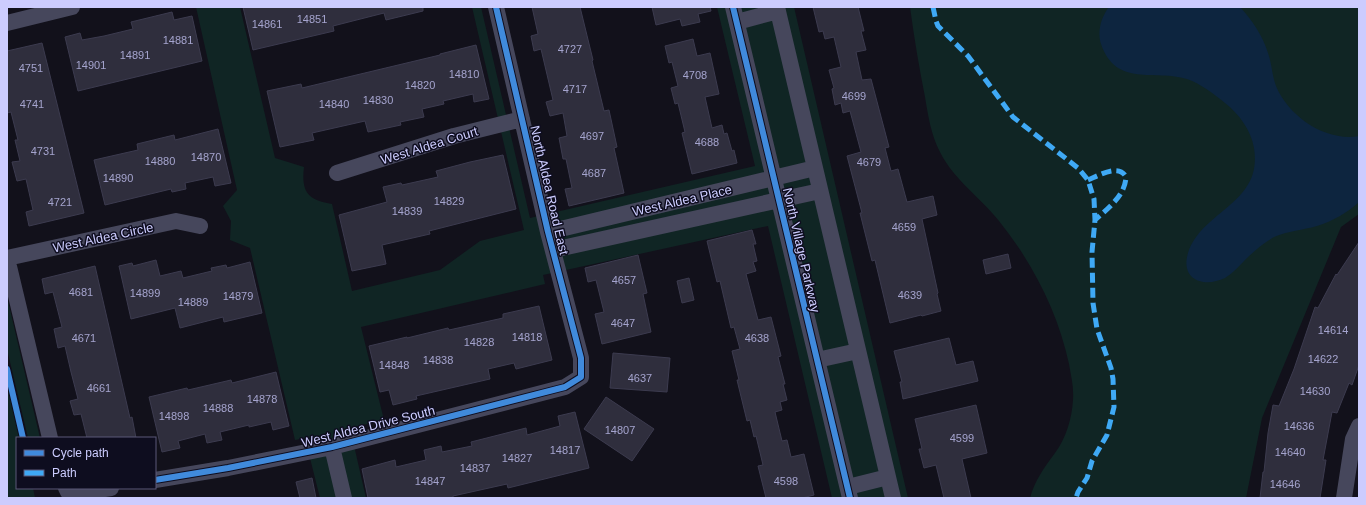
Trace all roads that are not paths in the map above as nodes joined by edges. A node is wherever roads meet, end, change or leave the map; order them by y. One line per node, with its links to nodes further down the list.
1 (72, 7): 5 (street)
2 (496, 7): 6 (street, North Aldea Road East)
3 (777, 9): 4 (street, North Village Parkway); 7 (street, North Village Parkway)
4 (735, 14): 9 (street, North Village Parkway)
5 (7, 23)
6 (522, 119): 8 (street, West Aldea Court); 13 (street, North Aldea Road East)
7 (815, 168): 9 (street, West Aldea Place); 10 (street, North Village Parkway)
8 (337, 173)
9 (774, 178): 11 (street, North Village Parkway); 13 (street, West Aldea Place)
10 (820, 191): 11 (street, West Aldea Place); 16 (street, North Village Parkway)
11 (779, 200): 14 (street, West Aldea Place); 17 (street, North Village Parkway)
12 (200, 226): 15 (street, West Aldea Circle)
13 (548, 232): 14 (street, North Aldea Road East)
14 (553, 250): 18 (street, North Aldea Road East)
15 (7, 258): 20 (street)
16 (858, 351): 17 (street); 22 (street, North Village Parkway)
17 (817, 360): 26 (street, North Village Parkway)
18 (580, 377): 21 (street, West Aldea Drive South)
19 (1359, 426): 29 (street)
20 (50, 437)
21 (332, 447): 23 (street, West Aldea Drive South); 27 (street)
22 (888, 477): 26 (street, North Village Parkway); 28 (street, North Village Parkway)
23 (156, 480)
24 (105, 489): 25 (street)
25 (67, 490)
26 (849, 492)
27 (344, 498)
28 (893, 498)
29 (1344, 498)

